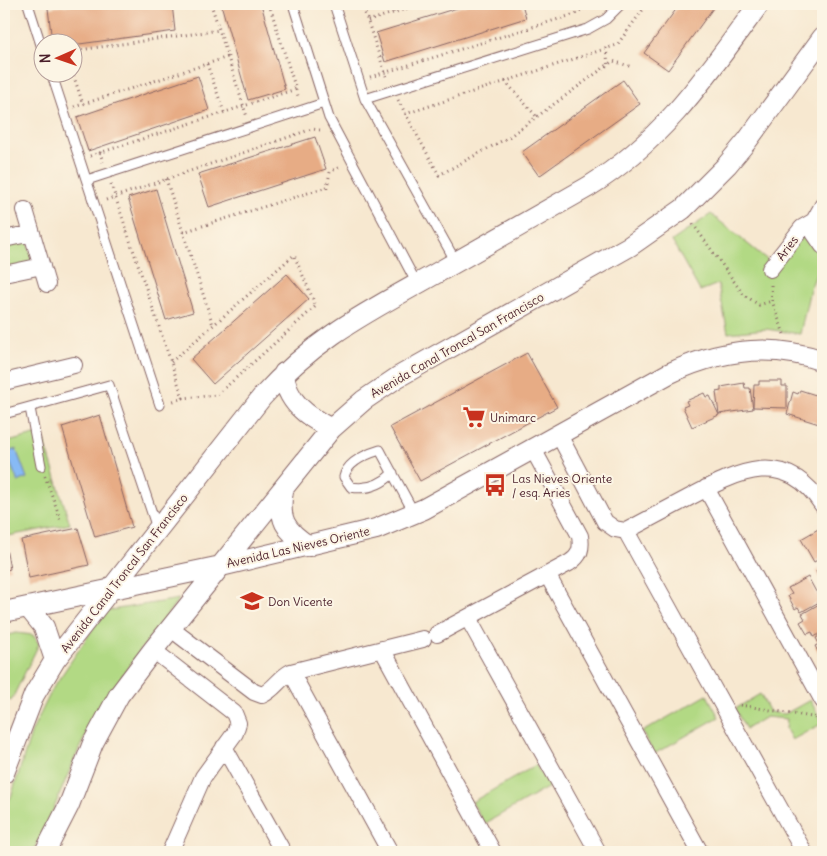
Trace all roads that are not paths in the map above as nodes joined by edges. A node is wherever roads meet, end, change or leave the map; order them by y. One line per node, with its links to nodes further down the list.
1 (28, 4): 6 (lane)
2 (293, 4): 10 (lane)
3 (334, 4): 9 (lane)
4 (620, 4): 9 (lane)
5 (759, 4): 18 (street, Avenida Canal Troncal San Francisco)
6 (37, 32)
7 (823, 37): 31 (street, Avenida Canal Troncal San Francisco)
8 (54, 82): 11 (lane)
9 (365, 99): 18 (lane)
10 (324, 103): 11 (lane); 23 (lane)
11 (87, 180): 28 (lane)
12 (823, 205): 14 (street, Aries)
13 (25, 210): 15 (street)
14 (814, 221): 17 (street); 20 (street, Aries)
15 (32, 233): 16 (street); 19 (street)
16 (4, 240)
17 (823, 246)
18 (456, 262): 23 (street, Avenida Canal Troncal San Francisco)
19 (42, 266): 21 (street); 22 (street)
20 (770, 270)
21 (4, 274)
22 (47, 284)
23 (417, 284): 26 (street, Avenida Canal Troncal San Francisco)
24 (823, 361): 32 (street, Avenida Las Nieves Oriente)
25 (74, 365): 27 (street)
26 (284, 373): 31 (street); 40 (street, Avenida Canal Troncal San Francisco)
27 (4, 382)
28 (160, 405)
29 (30, 408): 30 (lane); 34 (lane); 40 (lane)
30 (4, 414)
31 (331, 429): 37 (street, Avenida Canal Troncal San Francisco)
32 (559, 435): 33 (street, Avenida Las Nieves Oriente); 41 (street)
33 (533, 449): 39 (street, Avenida Las Nieves Oriente); 44 (street)
34 (41, 466)
35 (393, 473): 35 (lane); 39 (lane)
36 (706, 488): 38 (street); 41 (street); 54 (street)
37 (283, 490): 42 (street); 43 (street, Avenida Canal Troncal San Francisco)
38 (823, 506)
39 (414, 513): 42 (street, Avenida Las Nieves Oriente)
40 (158, 531): 45 (street, Avenida Canal Troncal San Francisco)
41 (626, 531): 64 (street)
42 (309, 546): 43 (street, Avenida Las Nieves Oriente)
43 (221, 566): 45 (street, Avenida Las Nieves Oriente); 49 (street, Avenida Canal Troncal San Francisco)
44 (548, 576): 48 (street); 63 (street)
45 (108, 590): 46 (street, Avenida Las Nieves Oriente); 52 (street, Avenida Canal Troncal San Francisco)
46 (28, 607): 47 (street, Avenida Las Nieves Oriente); 52 (street)
47 (4, 612)
48 (468, 618): 50 (street); 62 (street)
49 (170, 628): 51 (street, Avenida Canal Troncal San Francisco); 53 (street)
50 (382, 649): 53 (street); 61 (street)
51 (152, 650): 55 (street); 57 (street, Avenida Canal Troncal San Francisco)
52 (55, 660): 56 (street, Avenida Canal Troncal San Francisco)
53 (291, 672): 60 (street)
54 (823, 701)
55 (224, 748): 58 (street); 59 (street)
56 (4, 773)
57 (45, 852)
58 (170, 852)
59 (283, 852)
60 (390, 852)
61 (493, 852)
62 (598, 852)
63 (700, 852)
64 (804, 852)

